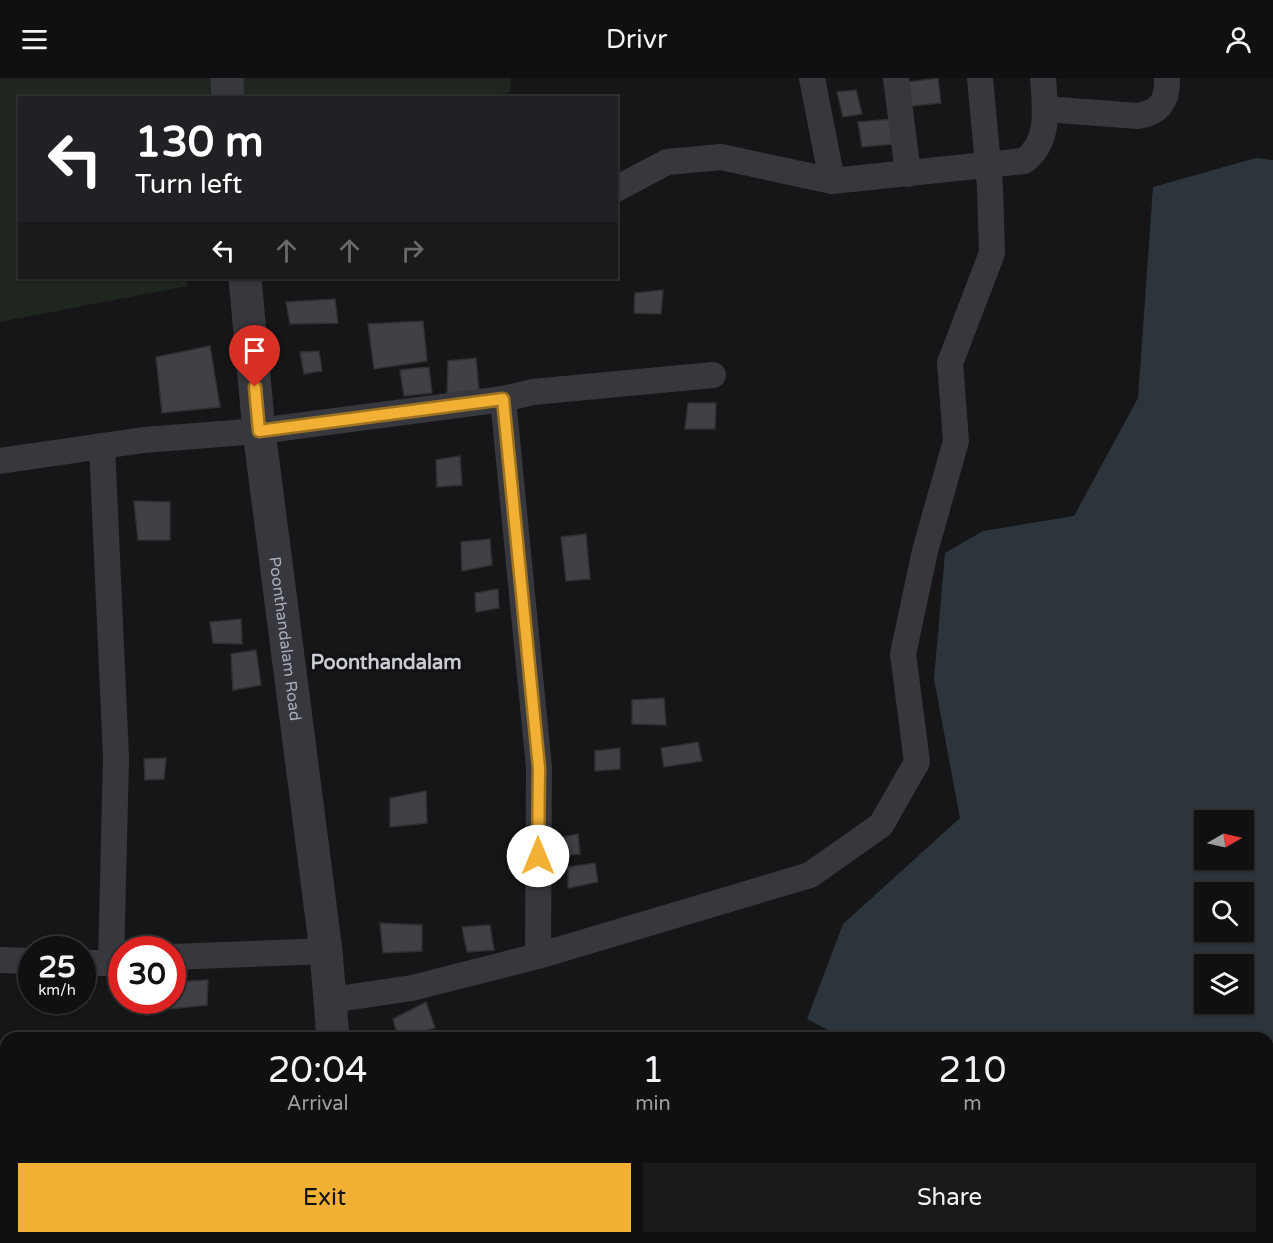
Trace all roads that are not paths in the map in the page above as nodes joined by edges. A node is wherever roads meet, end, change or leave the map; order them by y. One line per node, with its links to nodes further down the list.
1 (227, 78): 7 (street)
2 (812, 78): 11 (street)
3 (896, 78): 10 (street)
4 (980, 78): 9 (street)
5 (1043, 78): 8 (street)
6 (1167, 78): 8 (street)
7 (228, 96)
8 (1045, 109): 9 (street)
9 (987, 166): 10 (street); 22 (street)
10 (908, 174): 11 (street)
11 (832, 181): 12 (street)
12 (618, 188)
13 (245, 279): 16 (street, Poonthandalam Road)
14 (713, 375): 15 (street)
15 (503, 399): 16 (street); 22 (street)
16 (259, 431): 17 (street); 20 (street, Poonthandalam Road)
17 (102, 446): 18 (street); 19 (street)
18 (0, 461)
19 (116, 936)
20 (326, 951): 21 (street); 25 (street, Poonthandalam Road)
21 (186, 956)
22 (538, 956): 25 (street)
23 (0, 960): 24 (street)
24 (18, 961)
25 (331, 1000): 26 (street, Poonthandalam Road)
26 (333, 1032)

